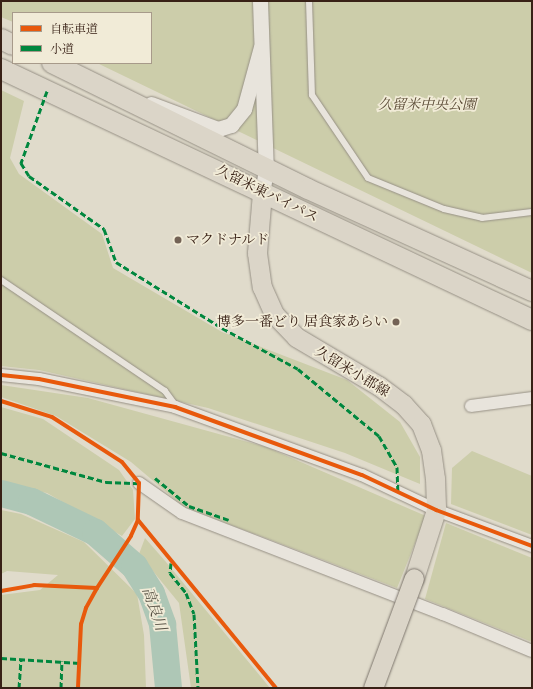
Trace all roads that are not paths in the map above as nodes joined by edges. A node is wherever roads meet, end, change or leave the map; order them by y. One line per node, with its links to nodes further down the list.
1 (260, 1): 5 (street)
2 (309, 1): 11 (lane)
3 (1, 39): 4 (highway)
4 (12, 44)
5 (262, 47): 8 (street); 9 (street)
6 (54, 64): 8 (highway, 久留米東バイパス)
7 (1, 69): 10 (highway, 久留米東バイパス)
8 (103, 87): 9 (highway, 久留米東バイパス)
9 (266, 169): 10 (street); 13 (highway, 久留米東バイパス)
10 (262, 194): 14 (highway, 久留米東バイパス); 20 (main road, 久留米小郡線)
11 (532, 212)
12 (1, 280): 18 (lane)
13 (532, 292)
14 (532, 320)
15 (1, 375): 18 (street)
16 (532, 398): 17 (street)
17 (471, 406)
18 (178, 408): 20 (street)
19 (140, 483): 22 (street)
20 (434, 518): 21 (street); 23 (main road, 久留米小郡線, bridge)
21 (532, 546)
22 (532, 651)
23 (373, 688)

